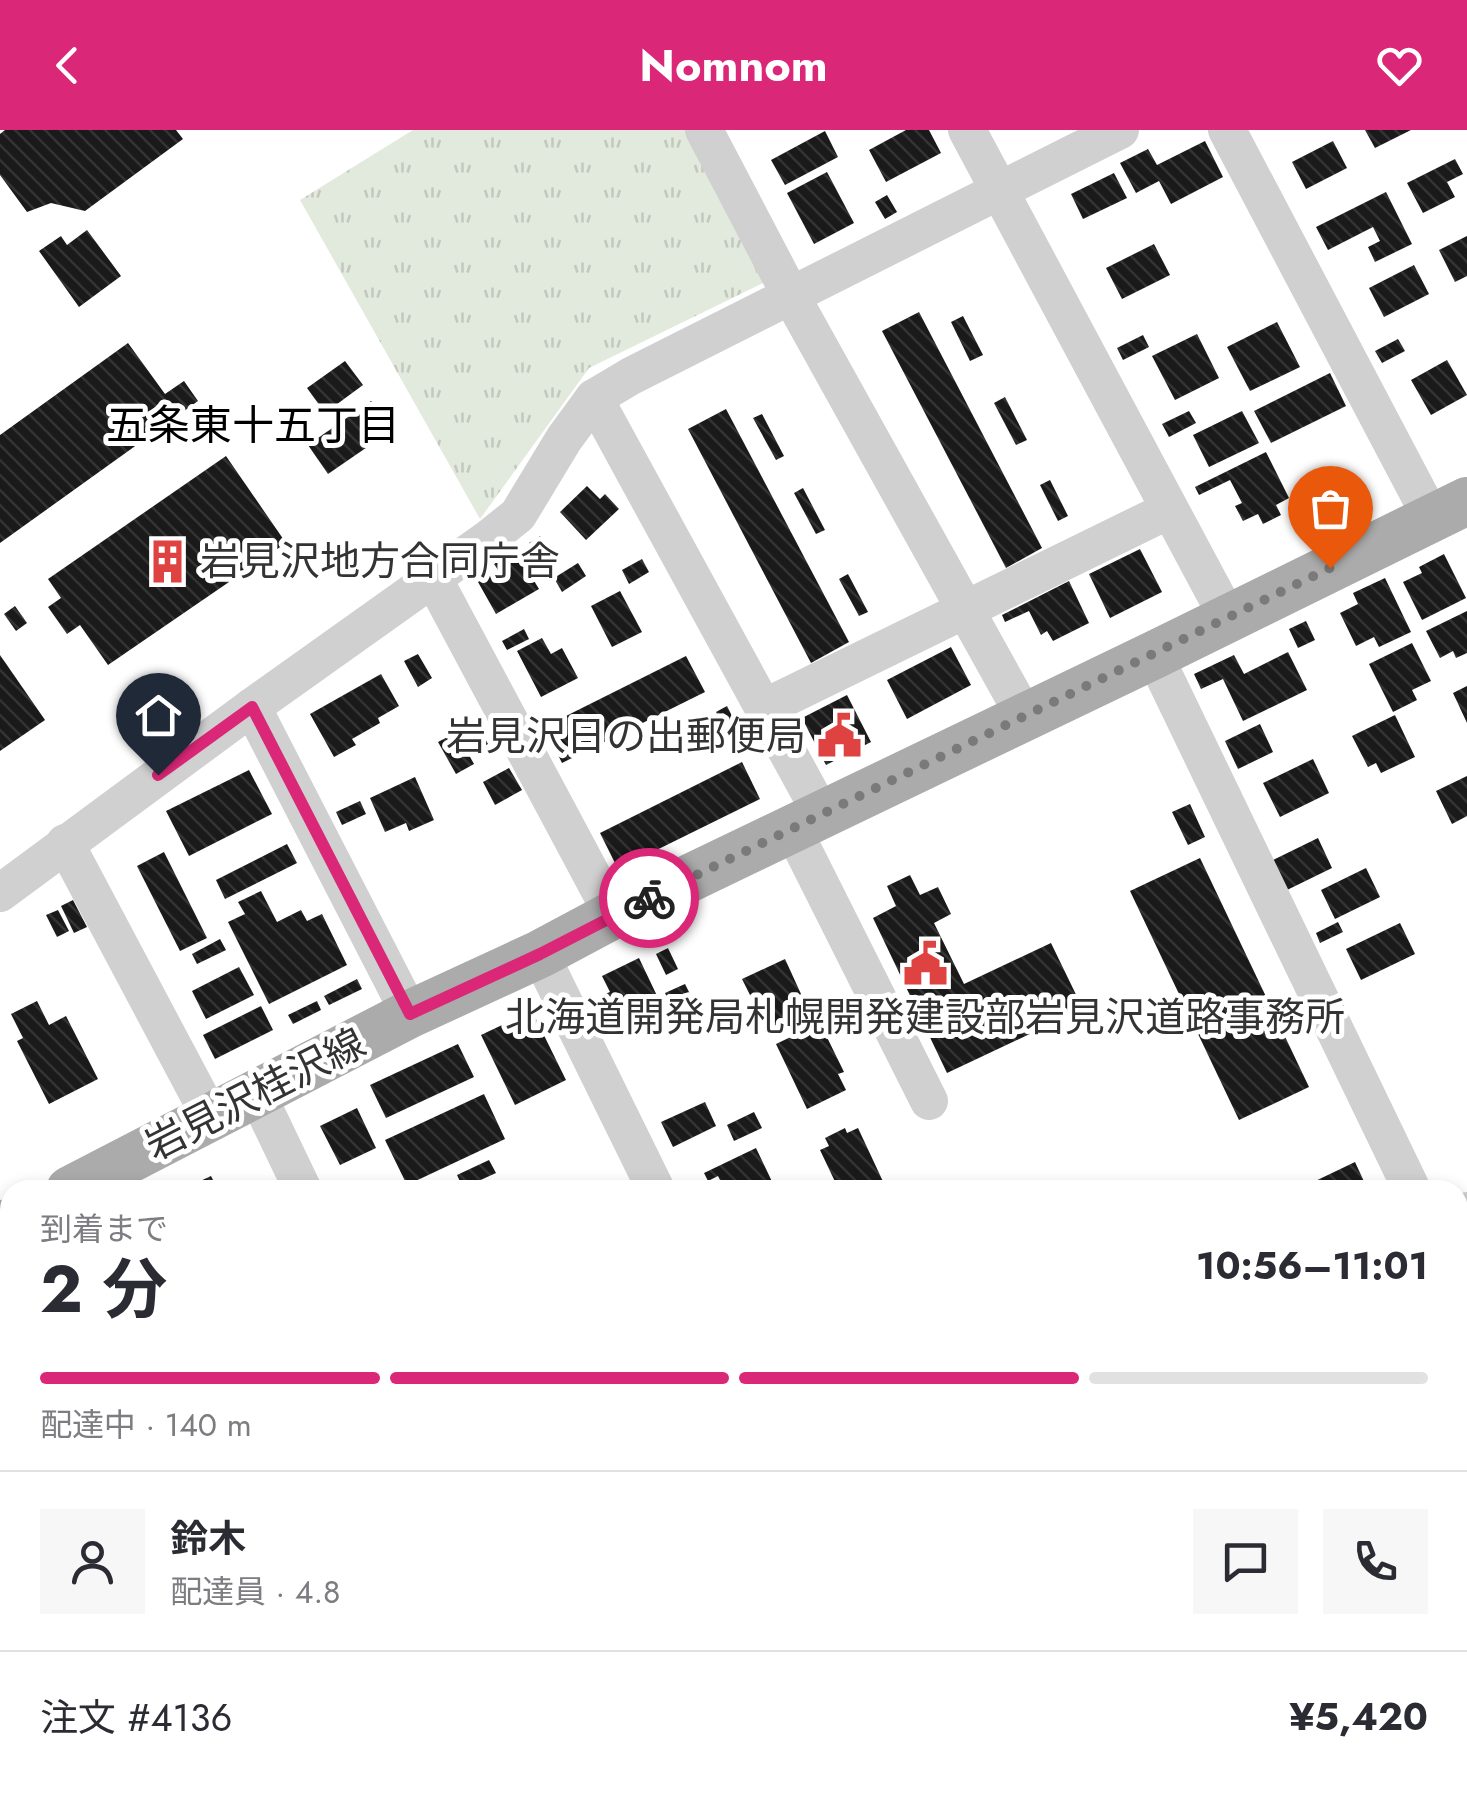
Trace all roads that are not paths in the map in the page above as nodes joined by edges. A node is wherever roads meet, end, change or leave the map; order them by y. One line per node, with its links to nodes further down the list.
1 (704, 130): 6 (street)
2 (967, 130): 5 (street)
3 (1120, 130): 5 (street)
4 (1226, 130): 9 (street)
5 (999, 192): 6 (street); 8 (street)
6 (791, 296): 7 (street); 11 (street)
7 (594, 398): 10 (street); 15 (street)
8 (1170, 510): 11 (street); 12 (street)
9 (1456, 512): 12 (main road, 岩見沢桂沢線)
10 (433, 578): 14 (street); 20 (street)
11 (965, 610): 15 (street); 16 (street)
12 (1228, 618): 13 (main road, 岩見沢桂沢線)
13 (1154, 655): 16 (main road, 岩見沢桂沢線); 29 (street)
14 (252, 707): 18 (street); 22 (street)
15 (764, 708): 17 (street)
16 (1025, 717): 17 (main road, 岩見沢桂沢線)
17 (808, 823): 20 (main road, 岩見沢桂沢線); 24 (street)
18 (65, 843): 19 (street); 25 (street)
19 (0, 892)
20 (613, 915): 21 (main road, 岩見沢桂沢線)
21 (540, 954): 22 (main road, 岩見沢桂沢線); 28 (street)
22 (410, 1014): 23 (main road, 岩見沢桂沢線)
23 (256, 1092): 25 (main road, 岩見沢桂沢線); 27 (street)
24 (930, 1101)
25 (210, 1116): 26 (main road, 岩見沢桂沢線)
26 (89, 1180)
27 (298, 1180)
28 (651, 1180)
29 (1407, 1180)

